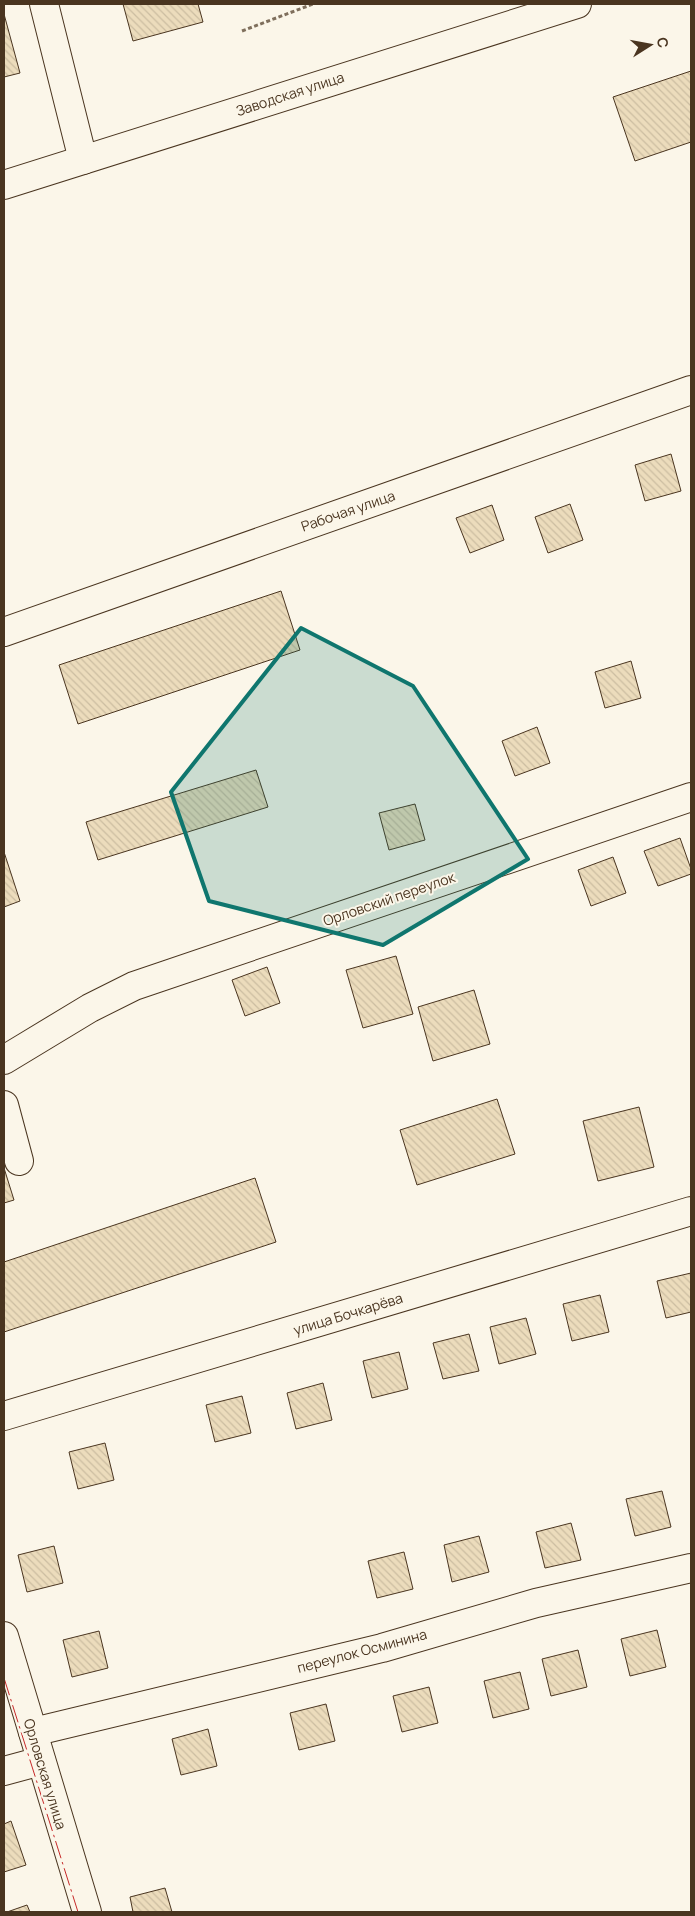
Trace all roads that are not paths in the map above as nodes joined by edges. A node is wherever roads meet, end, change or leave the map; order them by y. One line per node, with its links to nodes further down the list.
1 (44, 4): 3 (street)
2 (576, 4): 3 (street, Заводская улица)
3 (83, 160): 4 (street, Заводская улица)
4 (4, 185)
5 (691, 390): 6 (street, Рабочая улица)
6 (4, 632)
7 (691, 797): 8 (street, Орловский переулок)
8 (4, 1060)
9 (4, 1105): 10 (street)
10 (19, 1161)
11 (691, 1211): 12 (street, улица Бочкарёва)
12 (4, 1416)
13 (691, 1568): 15 (street, переулок Осминина)
14 (4, 1636): 15 (street, Орловская улица)
15 (33, 1732): 16 (street, Орловская улица)
16 (41, 1761): 17 (street); 18 (street, Орловская улица)
17 (4, 1771)
18 (87, 1912)

